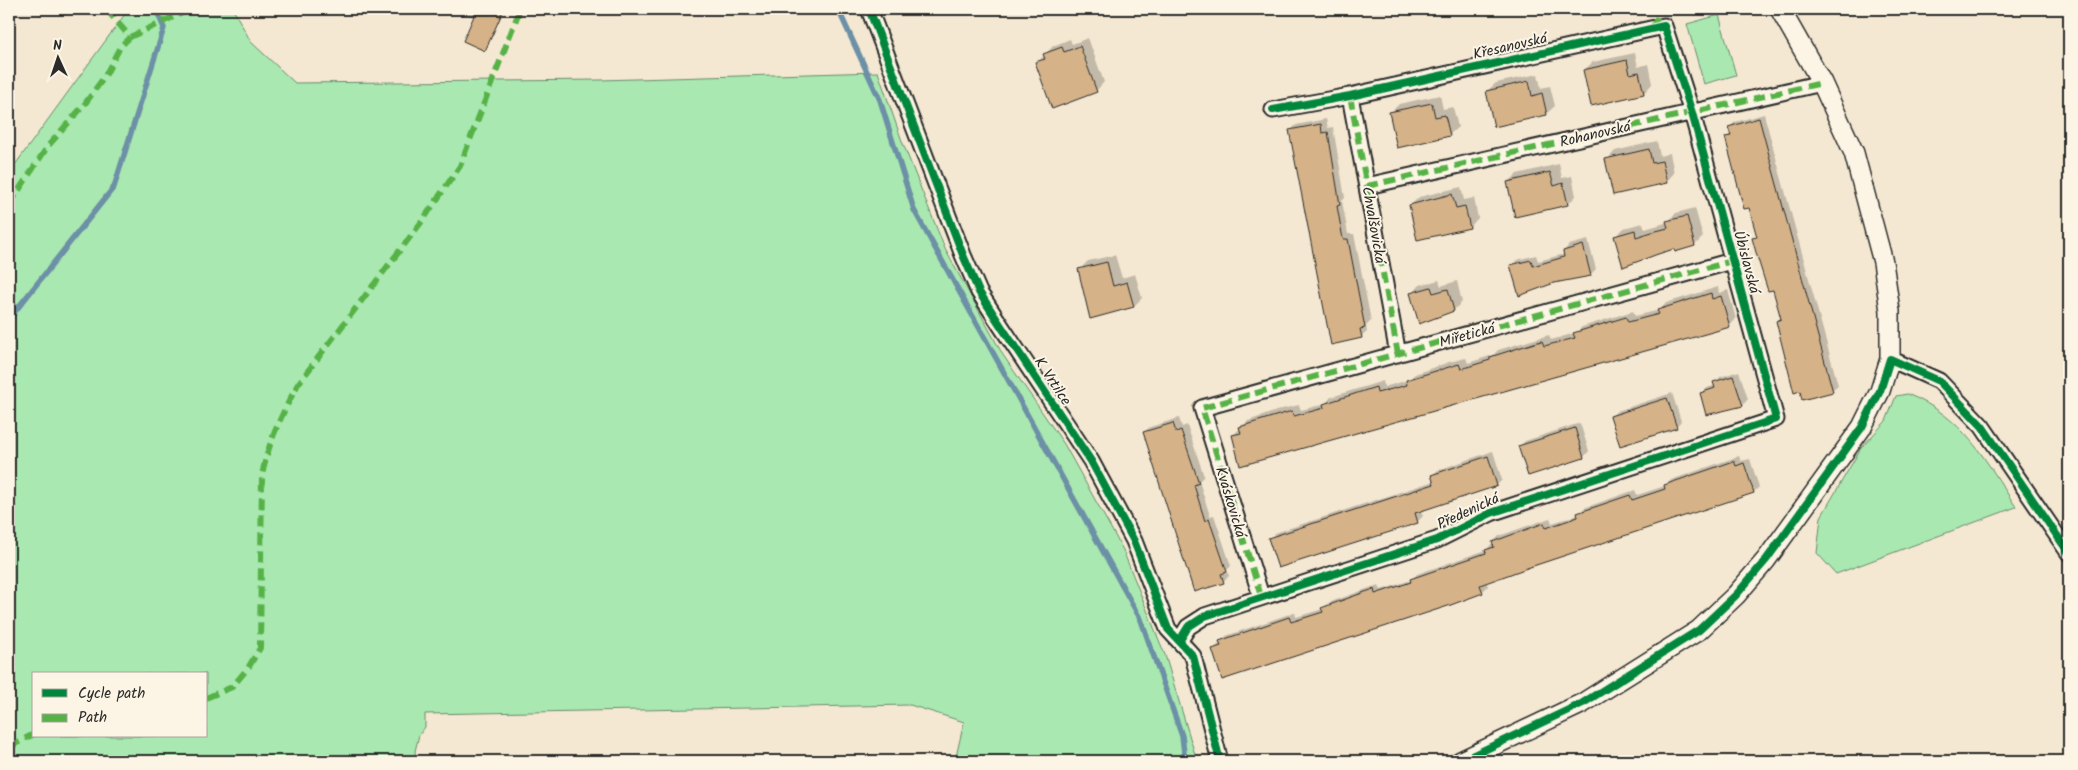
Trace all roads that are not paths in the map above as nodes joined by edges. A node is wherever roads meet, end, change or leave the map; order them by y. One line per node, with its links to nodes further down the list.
1 (869, 9): 15 (street, K Vrtilce)
2 (1780, 9): 3 (street)
3 (1822, 83): 6 (street, Rohanovská); 10 (street)
4 (1350, 96): 5 (street, Křesanovská); 6 (street, Křesanovská); 7 (street, Chvalšovická)
5 (1273, 110)
6 (1692, 113): 7 (street, Rohanovská); 8 (street, Úbislavská)
7 (1367, 186): 9 (street, Chvalšovická)
8 (1732, 262): 9 (street, Miřetická); 12 (street, Úbislavská)
9 (1398, 354): 11 (street, Miřetická)
10 (1890, 359): 13 (street); 17 (street)
11 (1202, 408): 14 (street, Kváskovická)
12 (1776, 419): 14 (street, Předenická)
13 (2069, 553)
14 (1261, 596): 15 (street, Předenická)
15 (1180, 640): 16 (street, K Vrtilce)
16 (1220, 761)
17 (1461, 761)

